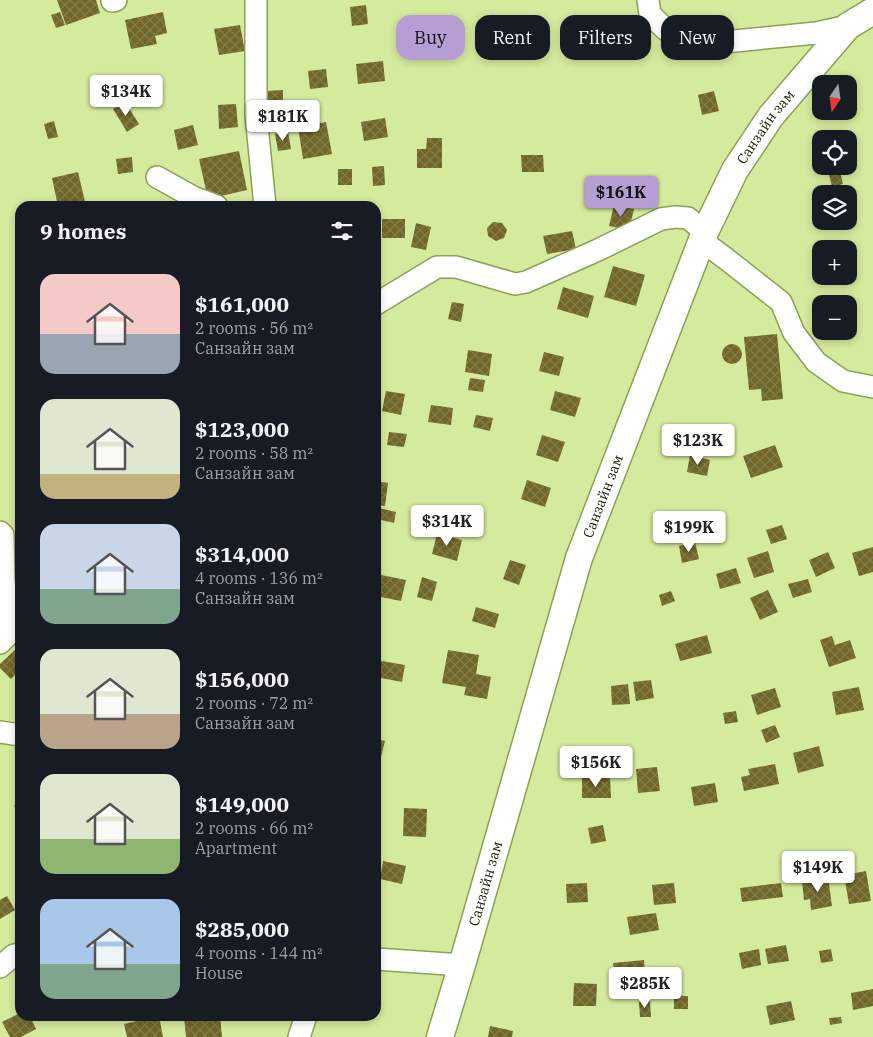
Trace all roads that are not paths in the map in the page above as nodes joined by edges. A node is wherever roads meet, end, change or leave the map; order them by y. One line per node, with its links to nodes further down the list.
1 (256, 0): 7 (street)
2 (648, 0): 4 (street)
3 (873, 11): 4 (main road, Санзайн зам)
4 (848, 26): 8 (main road, Санзайн зам)
5 (157, 177): 6 (street)
6 (202, 201)
7 (265, 201)
8 (704, 237): 9 (street); 10 (street); 17 (main road, Санзайн зам)
9 (381, 301)
10 (873, 387)
11 (0, 532): 12 (street)
12 (0, 643)
13 (0, 732): 14 (street)
14 (15, 734)
15 (15, 955): 18 (street)
16 (381, 959): 17 (street)
17 (462, 965): 21 (main road, Санзайн зам)
18 (0, 967)
19 (304, 1021): 20 (street)
20 (299, 1037)
21 (440, 1037)

